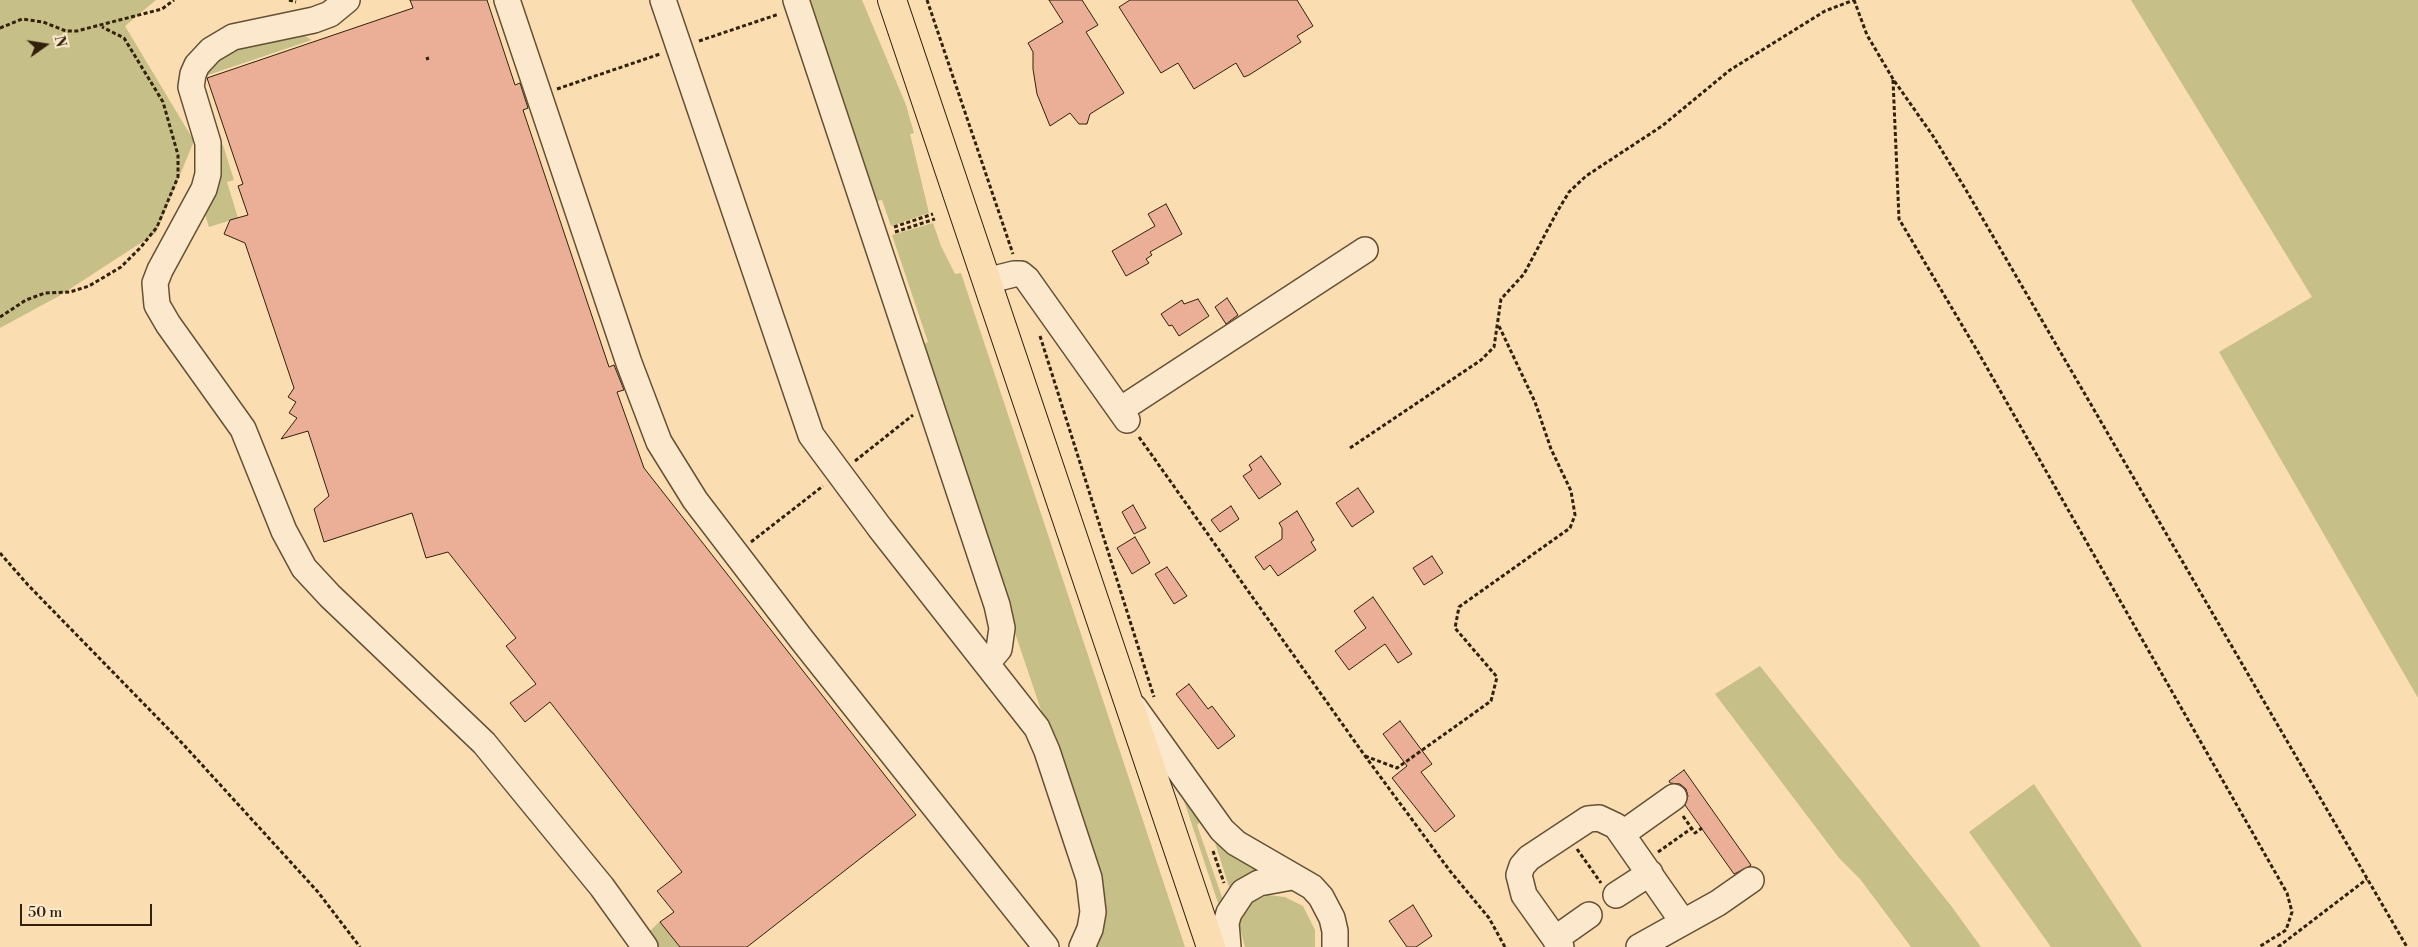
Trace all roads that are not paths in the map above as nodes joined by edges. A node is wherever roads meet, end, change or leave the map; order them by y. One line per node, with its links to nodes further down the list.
1 (347, 0): 19 (street)
2 (508, 0): 20 (street)
3 (663, 0): 8 (street)
4 (796, 0): 8 (street)
5 (892, 0): 7 (main road)
6 (1365, 250): 7 (street)
7 (986, 281): 9 (main road)
8 (987, 663): 21 (street)
9 (1124, 693): 13 (street); 22 (main road)
10 (1681, 803): 11 (street)
11 (1622, 834): 12 (street); 18 (street)
12 (1650, 873): 15 (street); 17 (street)
13 (1292, 877): 23 (street); 24 (street)
14 (1751, 880): 17 (street)
15 (1611, 892)
16 (1588, 915): 18 (street)
17 (1683, 922): 25 (street)
18 (1558, 943)
19 (646, 947)
20 (1046, 947)
21 (1082, 947)
22 (1211, 947)
23 (1228, 947)
24 (1335, 947)
25 (1639, 947)

